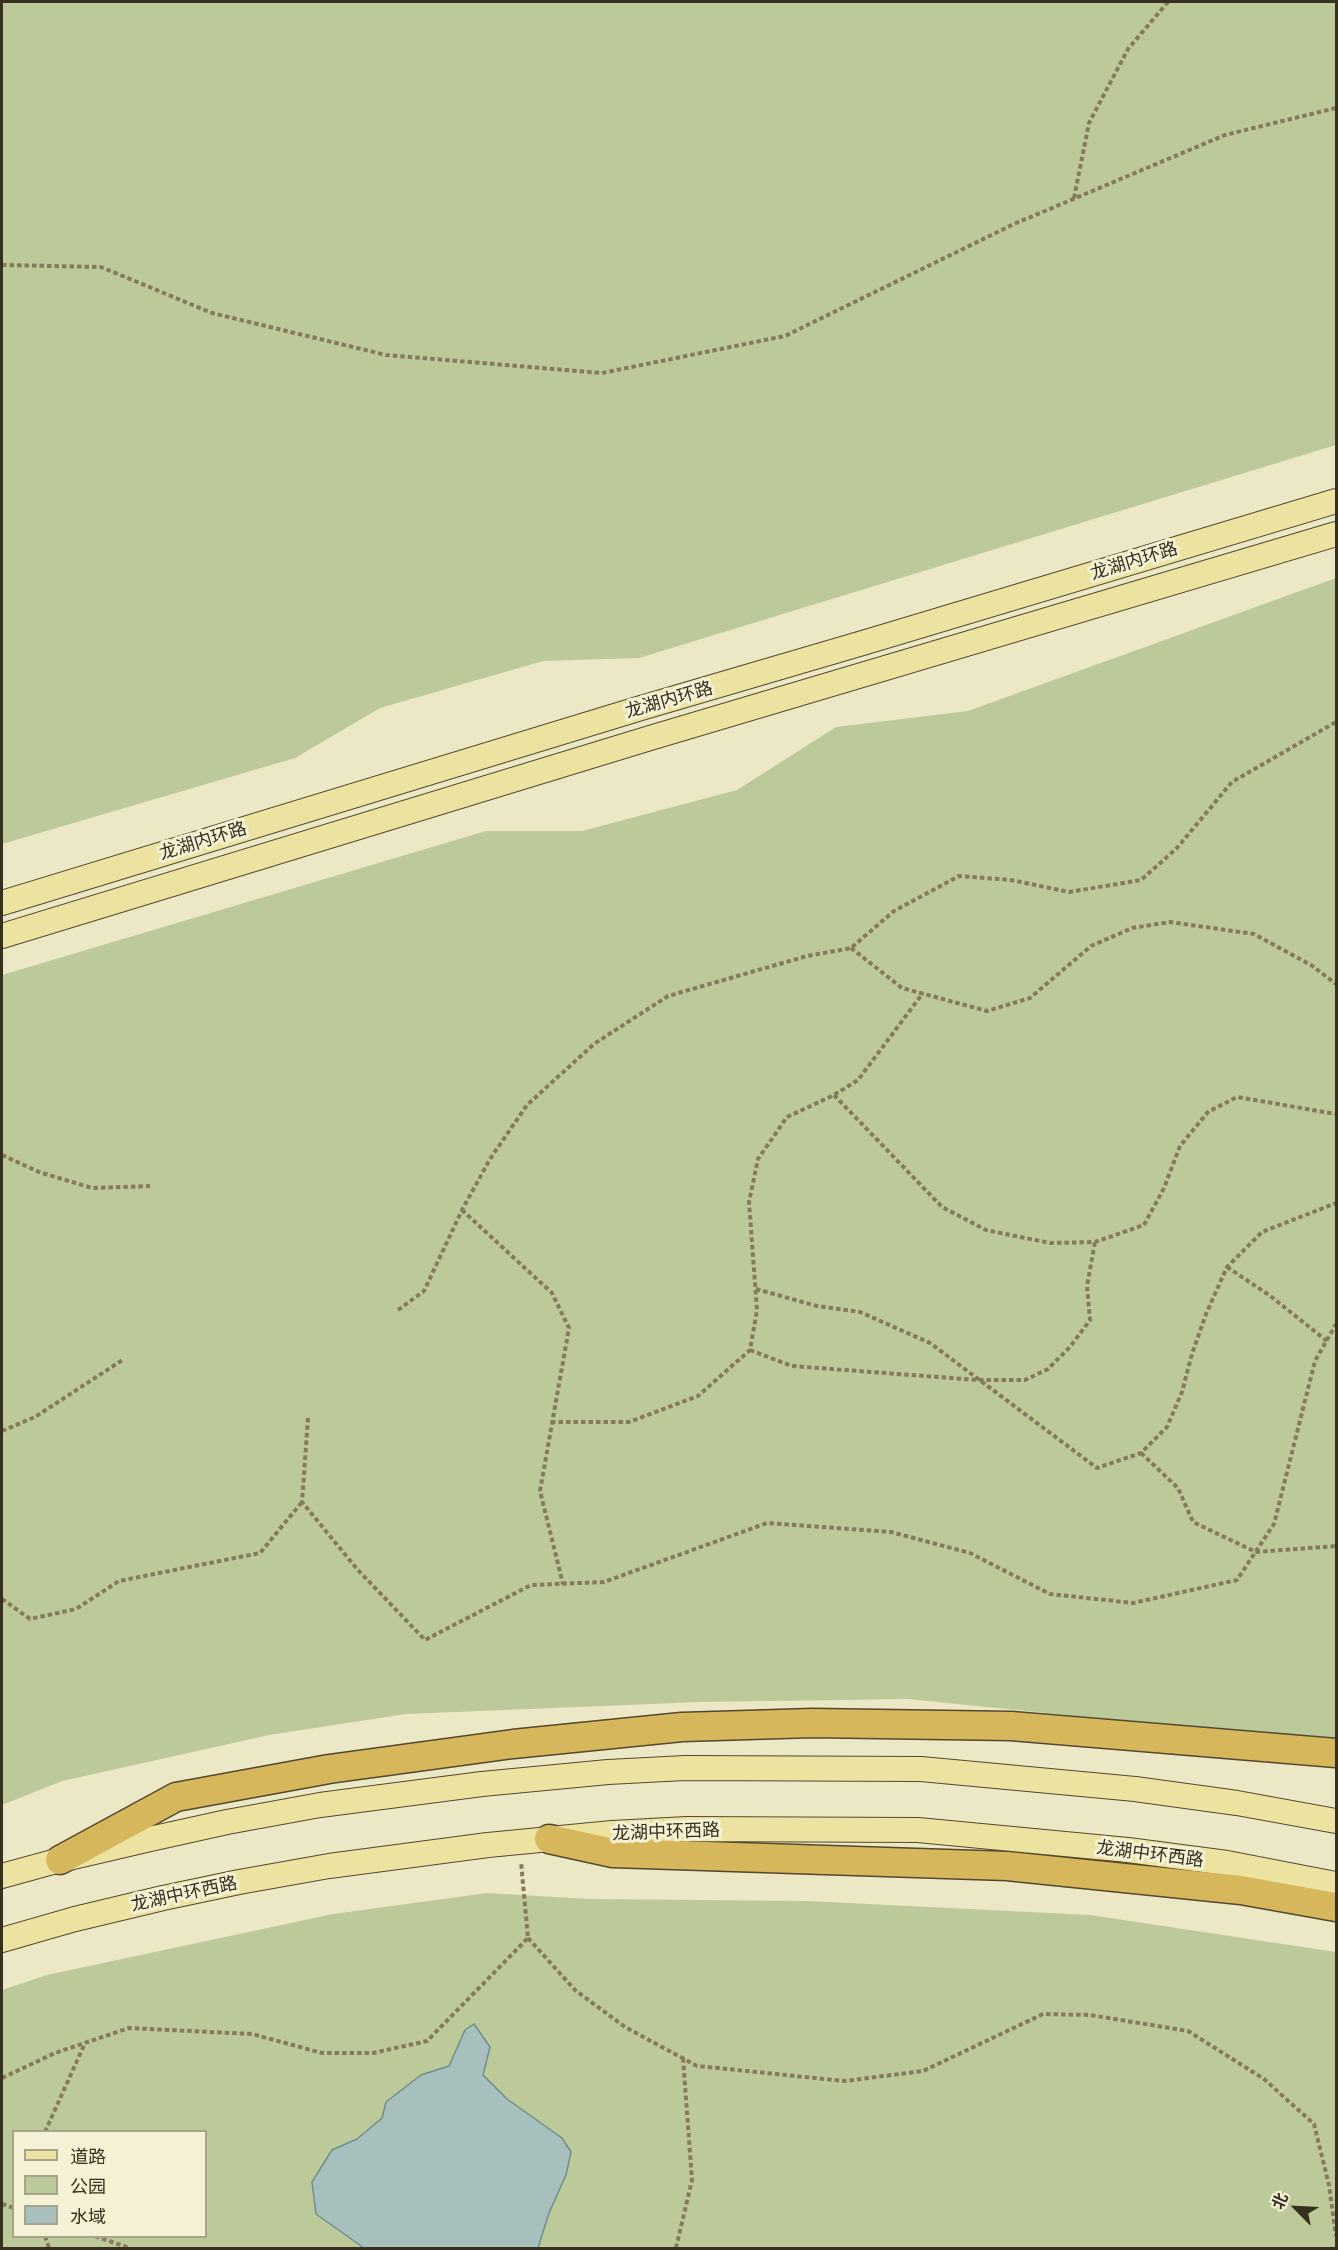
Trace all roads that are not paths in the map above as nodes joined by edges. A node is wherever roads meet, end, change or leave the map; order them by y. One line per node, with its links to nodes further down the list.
1 (1336, 501): 3 (main road, 龙湖内环路)
2 (1336, 534): 4 (main road, 龙湖内环路)
3 (2, 903)
4 (2, 936)
5 (1336, 1753): 8 (highway)
6 (1336, 1821): 8 (main road)
7 (549, 1839): 10 (main road, 龙湖中环西路); 11 (highway); 12 (main road, 龙湖中环西路)
8 (60, 1860): 9 (main road)
9 (2, 1876)
10 (1336, 1884)
11 (1336, 1907)
12 (2, 1940)

